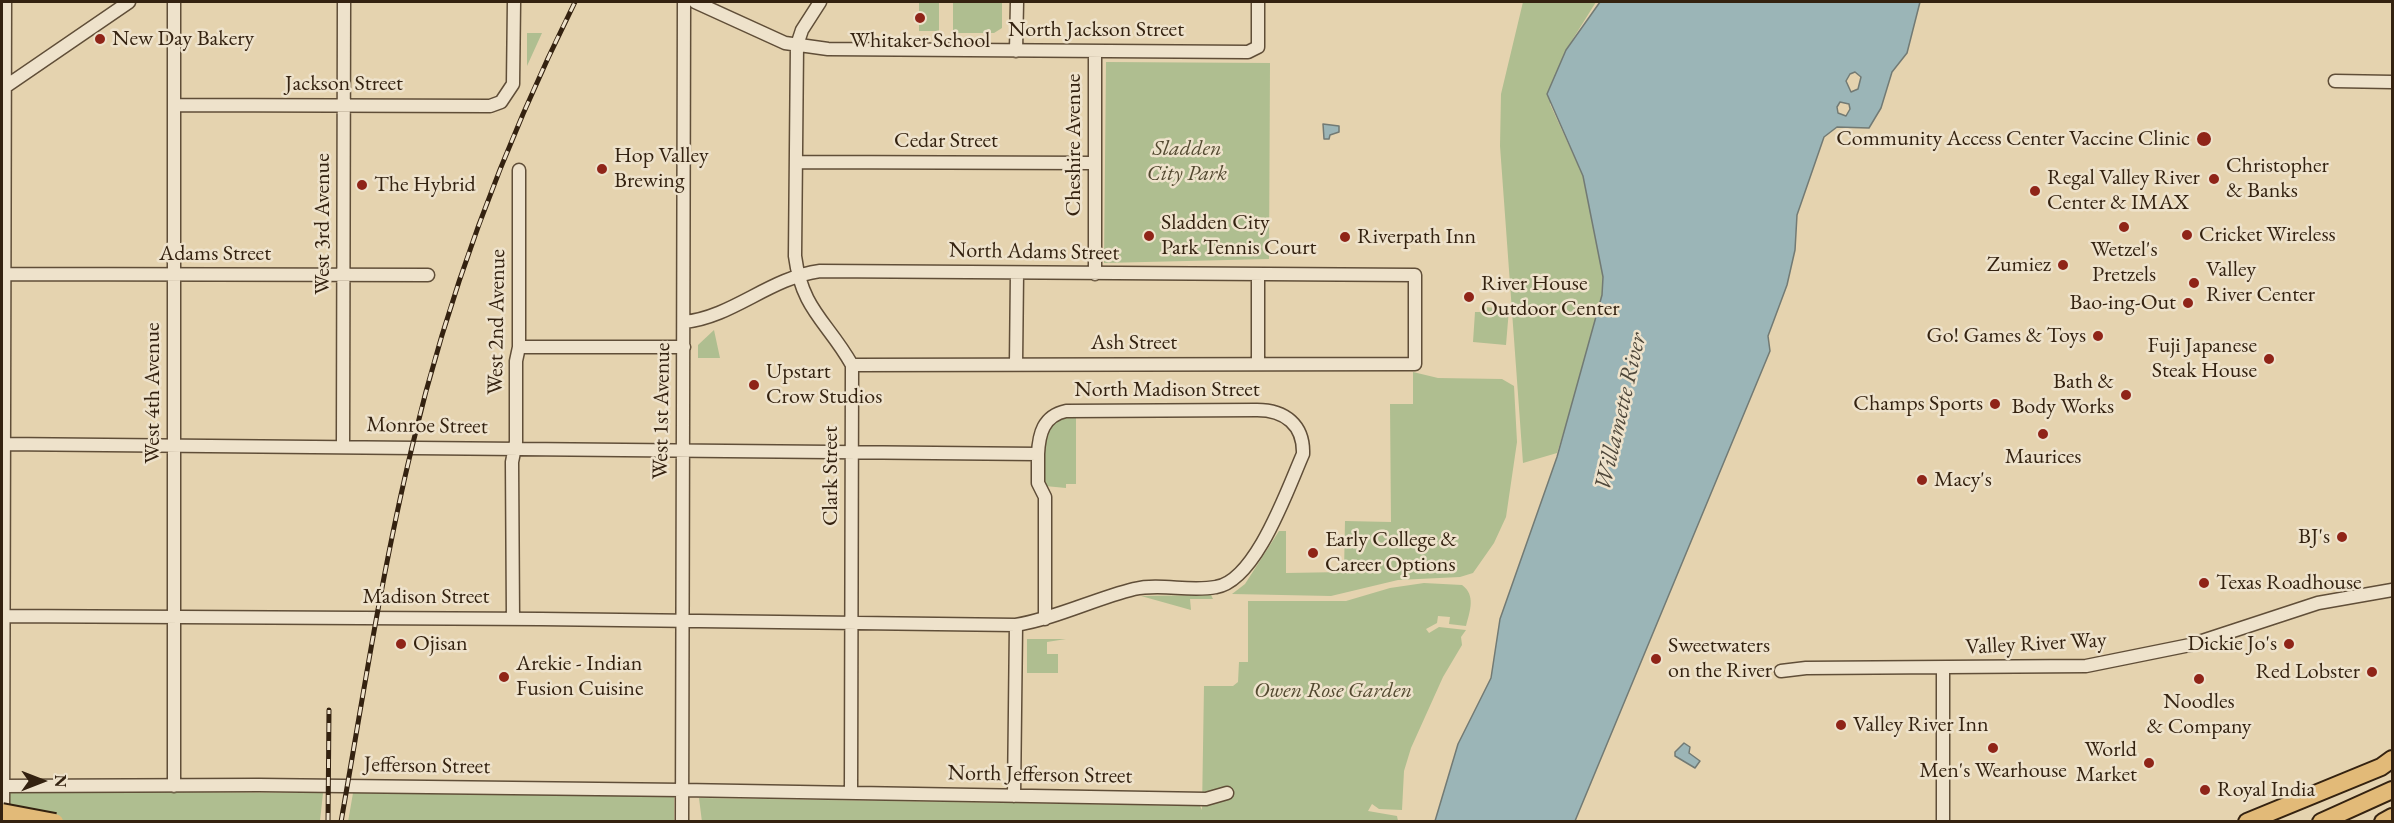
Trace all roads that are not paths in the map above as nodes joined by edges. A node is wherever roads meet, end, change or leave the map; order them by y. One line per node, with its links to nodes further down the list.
1 (5, 2): 16 (street)
2 (129, 2): 16 (street)
3 (174, 2): 17 (street, West 4th Avenue)
4 (345, 2): 18 (street, West 3rd Avenue)
5 (514, 2): 18 (street, Jackson Street)
6 (684, 2): 30 (street, West 1st Avenue)
7 (694, 2): 11 (street, North Jackson Street)
8 (820, 2): 11 (street)
9 (1017, 2): 12 (street)
10 (1258, 2): 13 (street, North Jackson Street)
11 (797, 45): 12 (street, North Jackson Street); 19 (street)
12 (1016, 51): 13 (street, North Jackson Street)
13 (1095, 51): 20 (street, Cheshire Avenue)
14 (2335, 81): 15 (street)
15 (2392, 82)
16 (3, 88): 23 (street)
17 (175, 105): 18 (street, Jackson Street); 26 (street, West 4th Avenue)
18 (344, 106): 29 (street, West 3rd Avenue)
19 (796, 162): 20 (street, Cedar Street); 24 (street)
20 (1095, 162): 25 (street, Cheshire Avenue)
21 (519, 170): 31 (street, West 2nd Avenue)
22 (1017, 273): 24 (street, North Adams Street); 25 (street, North Adams Street); 33 (street)
23 (3, 274): 26 (street, Adams Street); 37 (street)
24 (797, 274): 30 (street); 36 (street)
25 (1095, 274): 28 (street, North Adams Street)
26 (174, 275): 29 (street, Adams Street); 38 (street, West 4th Avenue)
27 (428, 275): 29 (street, Adams Street)
28 (1258, 275): 34 (street); 35 (street, North Adams Street)
29 (344, 276): 39 (street, West 3rd Avenue)
30 (684, 322): 32 (street, West 1st Avenue)
31 (519, 347): 32 (street); 40 (street, West 2nd Avenue)
32 (684, 347): 41 (street, West 1st Avenue)
33 (1016, 364): 34 (street, Ash Street); 36 (street, Ash Street)
34 (1258, 364): 35 (street, Ash Street)
35 (1415, 364)
36 (852, 365): 42 (street, Clark Street)
37 (4, 444): 38 (street, Monroe Street); 45 (street)
38 (173, 446): 39 (street, Monroe Street); 46 (street, West 4th Avenue)
39 (342, 446): 40 (street, Monroe Street)
40 (514, 448): 41 (street, Monroe Street); 47 (street, West 2nd Avenue)
41 (683, 451): 42 (street, Monroe Street); 49 (street, West 1st Avenue)
42 (852, 453): 43 (street, Monroe Street); 50 (street, Clark Street)
43 (1038, 454): 48 (street); 48 (street, North Madison Street)
44 (2392, 590): 52 (street, Valley River Way)
45 (3, 616): 46 (street, Madison Street); 55 (street)
46 (173, 617): 47 (street, Madison Street); 56 (street, West 4th Avenue)
47 (513, 619): 49 (street, Madison Street)
48 (1045, 619): 51 (street, North Madison Street)
49 (682, 621): 50 (street, Madison Street); 57 (street, West 1st Avenue)
50 (851, 623): 51 (street, North Madison Street); 59 (street, Clark Street)
51 (1016, 625): 61 (street)
52 (1943, 668): 53 (street, Valley River Way); 68 (street)
53 (1781, 671)
54 (2392, 759): 69 (highway)
55 (3, 786): 56 (street, Jefferson Street); 65 (street)
56 (174, 786): 57 (street, Jefferson Street)
57 (682, 790): 59 (street, Jefferson Street); 67 (street, West 1st Avenue)
58 (2392, 790): 70 (highway)
59 (851, 793): 61 (street, North Jefferson Street)
60 (1227, 793): 61 (street, North Jefferson Street)
61 (1014, 796)
62 (2392, 797): 70 (highway)
63 (2, 812): 66 (highway, bridge)
64 (2392, 820): 71 (highway)
65 (3, 822)
66 (55, 822)
67 (682, 822)
68 (1943, 822)
69 (2247, 822)
70 (2322, 822)
71 (2383, 822)

